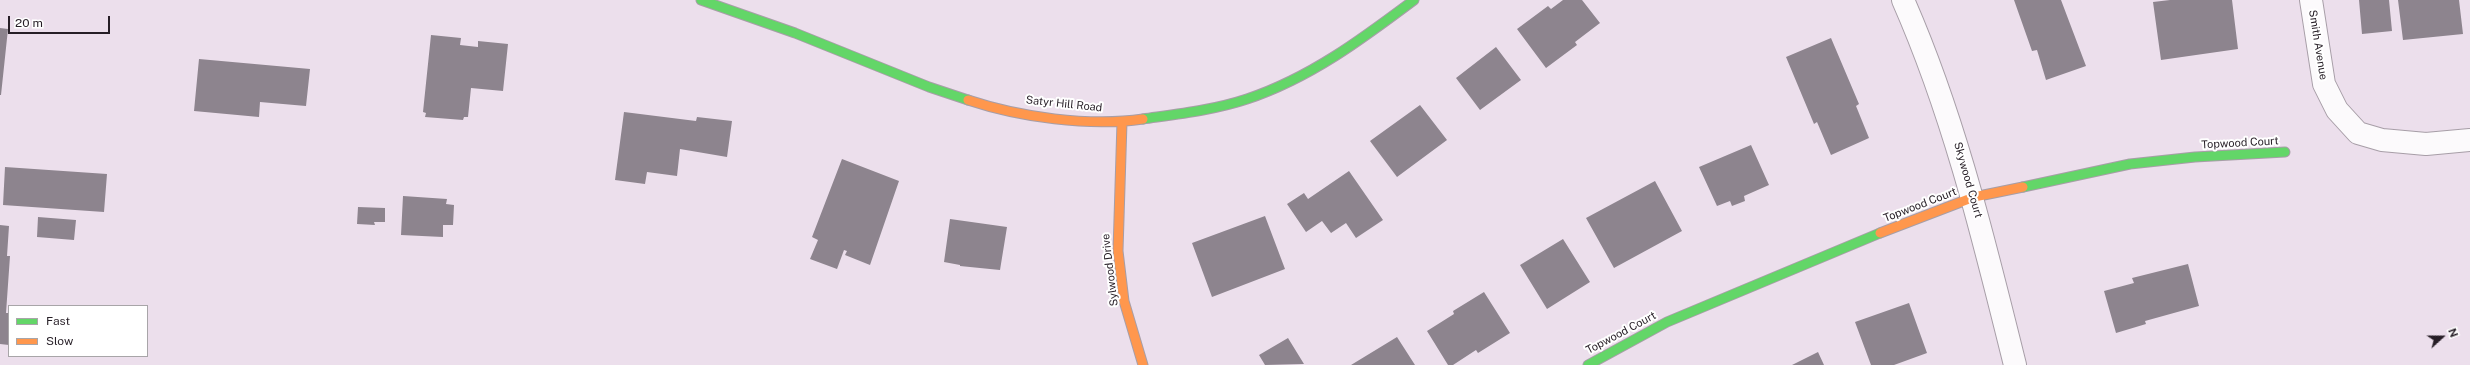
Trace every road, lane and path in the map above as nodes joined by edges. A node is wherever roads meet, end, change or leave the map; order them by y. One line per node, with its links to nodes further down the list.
1 (701, 0): 5 (street, Satyr Hill Road)
2 (1414, 0): 5 (street, Satyr Hill Road)
3 (1903, 0): 8 (street, Skywood Court)
4 (2311, 0): 6 (street, Smith Avenue)
5 (1122, 122): 9 (street, Sylwood Drive)
6 (2470, 140)
7 (2285, 152): 8 (street, Topwood Court)
8 (1974, 197): 10 (street, Topwood Court); 11 (street, Skywood Court)
9 (1143, 365)
10 (1588, 365)
11 (2015, 365)

